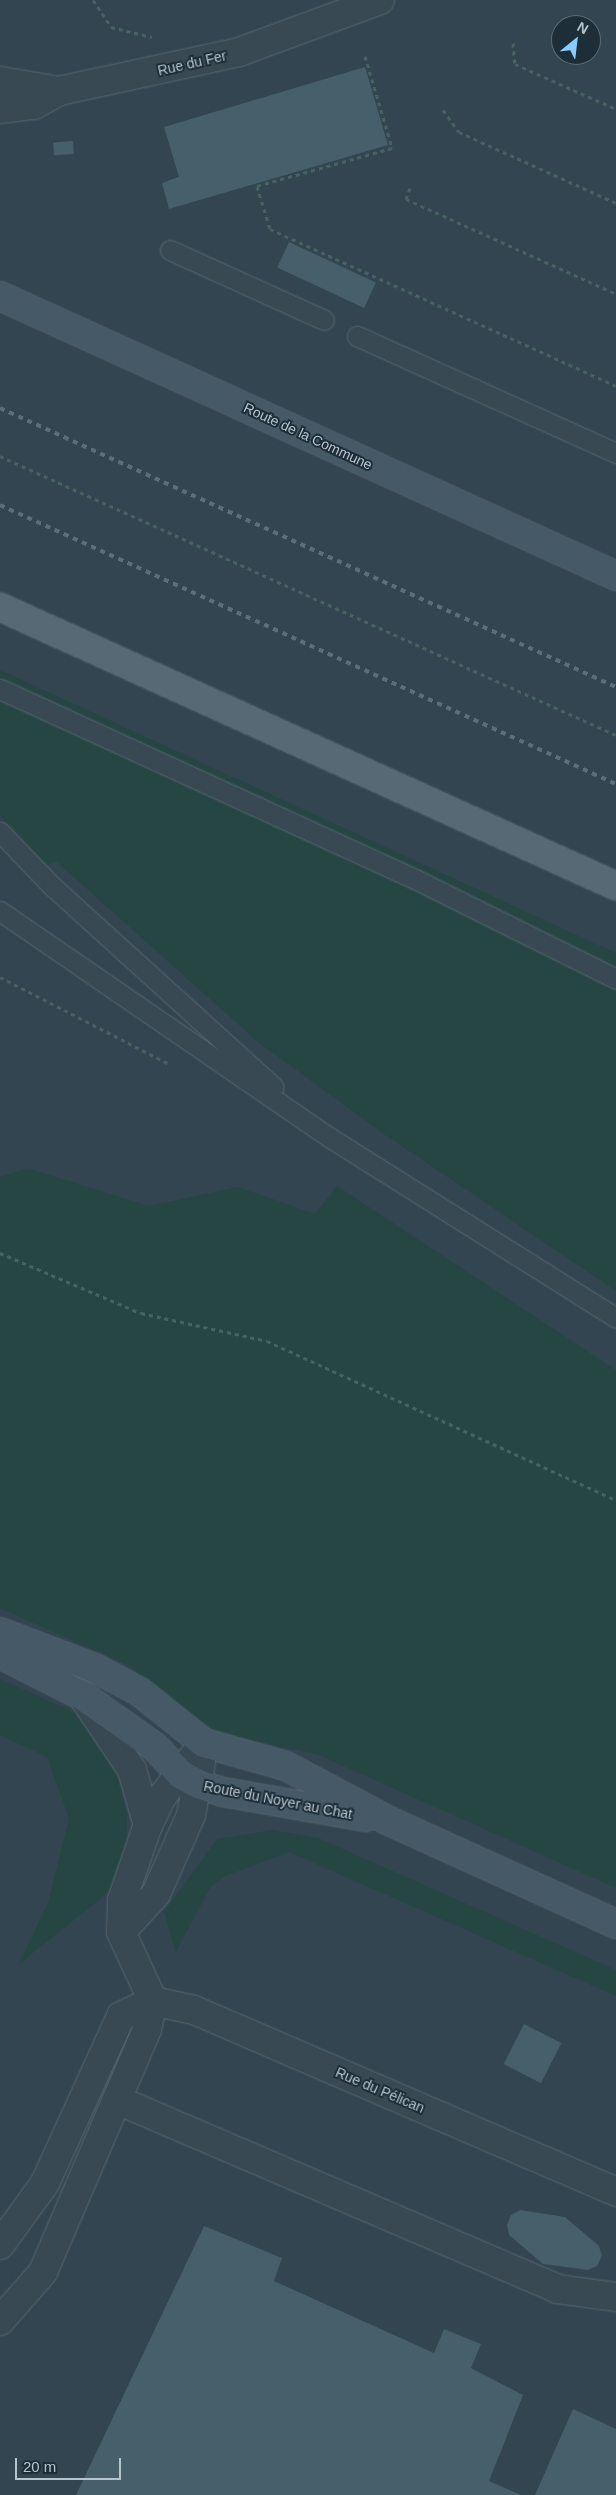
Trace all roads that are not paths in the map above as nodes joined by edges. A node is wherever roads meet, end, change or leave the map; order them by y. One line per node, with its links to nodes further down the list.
1 (380, 0): 3 (street, Rue du Fer)
2 (0, 80): 3 (street)
3 (59, 91): 4 (street, Rue du Fer)
4 (0, 109)
5 (170, 250): 7 (lane)
6 (0, 296): 10 (street, Route de la Commune)
7 (324, 320)
8 (357, 336): 9 (lane)
9 (616, 453)
10 (616, 576)
11 (0, 607): 14 (main road)
12 (0, 689): 16 (lane)
13 (0, 832): 17 (lane)
14 (616, 886)
15 (0, 911): 17 (lane)
16 (616, 979)
17 (329, 1136): 18 (lane)
18 (616, 1318)
19 (0, 1632): 22 (street, Route du Noyer au Chat)
20 (0, 1654): 21 (street)
21 (83, 1696): 23 (street); 25 (street)
22 (204, 1743): 23 (street); 24 (street, Route du Noyer au Chat)
23 (189, 1779): 24 (street, Route du Noyer au Chat); 25 (street); 27 (street)
24 (388, 1820): 26 (street, Route du Noyer au Chat)
25 (148, 1825): 27 (street)
26 (616, 1924)
27 (121, 1932): 28 (street)
28 (153, 2001): 29 (street); 30 (street, Rue du Pélican); 31 (street)
29 (117, 2100): 32 (street); 33 (street)
30 (610, 2189)
31 (0, 2245)
32 (616, 2297)
33 (0, 2321)

